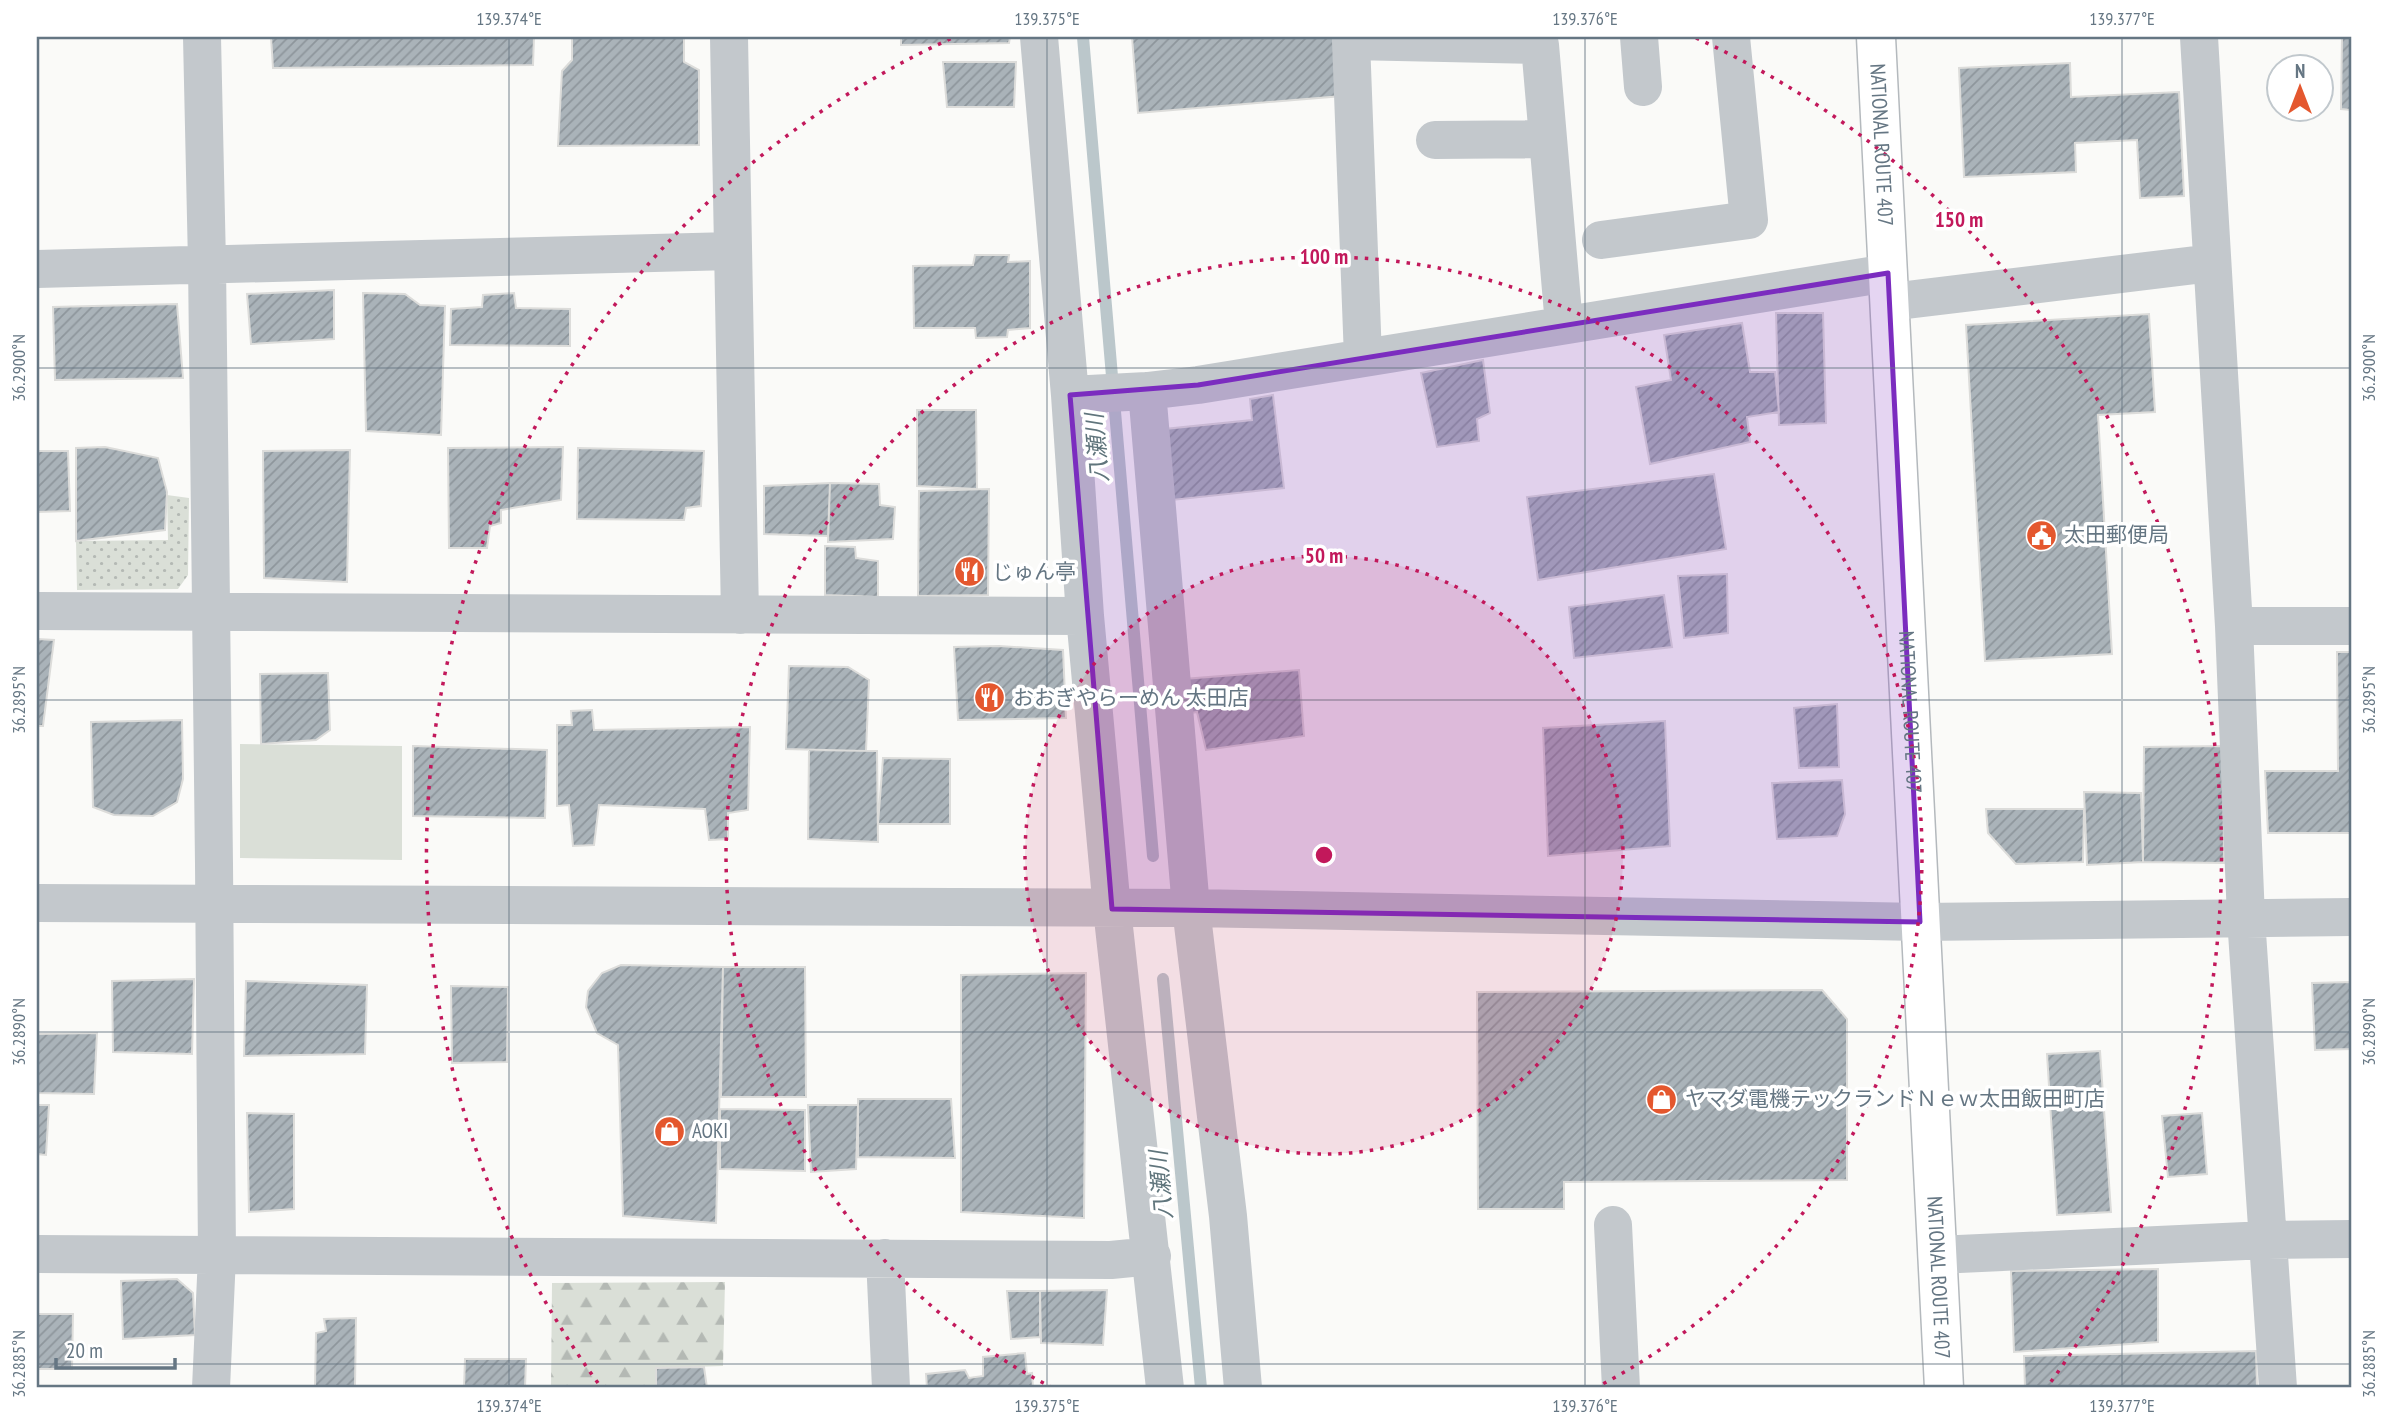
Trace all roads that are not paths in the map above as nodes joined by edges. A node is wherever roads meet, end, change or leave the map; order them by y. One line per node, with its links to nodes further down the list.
1 (202, 37): 15 (street)
2 (729, 37): 14 (street)
3 (1039, 37): 22 (street)
4 (1639, 37): 10 (street)
5 (1731, 37): 13 (street)
6 (1877, 37): 18 (highway, NATIONAL ROUTE 407)
7 (2199, 37): 16 (street)
8 (1351, 39): 9 (street); 20 (street)
9 (1540, 41): 11 (street)
10 (1643, 87)
11 (1548, 139): 12 (street); 19 (street)
12 (1435, 140)
13 (1601, 240)
14 (732, 251): 15 (street); 25 (street)
15 (207, 263): 17 (street); 24 (street)
16 (2212, 263): 18 (street); 27 (street)
17 (37, 269)
18 (1889, 287): 19 (street); 35 (highway, NATIONAL ROUTE 407)
19 (1564, 325): 20 (street)
20 (1363, 358): 21 (street)
21 (1144, 391): 22 (street); 31 (street)
22 (1078, 394): 26 (street)
23 (37, 611): 24 (street)
24 (212, 612): 25 (street); 30 (street)
25 (740, 615): 26 (street)
26 (1085, 616): 32 (street)
27 (2234, 626): 28 (street); 34 (street)
28 (2351, 626)
29 (37, 902): 30 (street)
30 (214, 904): 32 (street); 41 (street)
31 (1191, 908): 32 (street); 35 (street); 47 (street)
32 (1112, 909): 42 (street)
33 (2351, 917): 34 (street)
34 (2246, 918): 35 (street); 38 (street)
35 (1920, 922): 40 (highway, NATIONAL ROUTE 407)
36 (1613, 1225): 48 (street)
37 (2351, 1239): 38 (street)
38 (2267, 1240): 40 (street); 50 (street)
39 (37, 1254): 41 (street)
40 (1937, 1255): 49 (highway, NATIONAL ROUTE 407)
41 (217, 1256): 43 (street); 44 (street)
42 (1152, 1256): 43 (street); 46 (street)
43 (885, 1258): 45 (street)
44 (211, 1388)
45 (891, 1388)
46 (1165, 1388)
47 (1243, 1388)
48 (1621, 1388)
49 (1944, 1388)
50 (2278, 1388)

